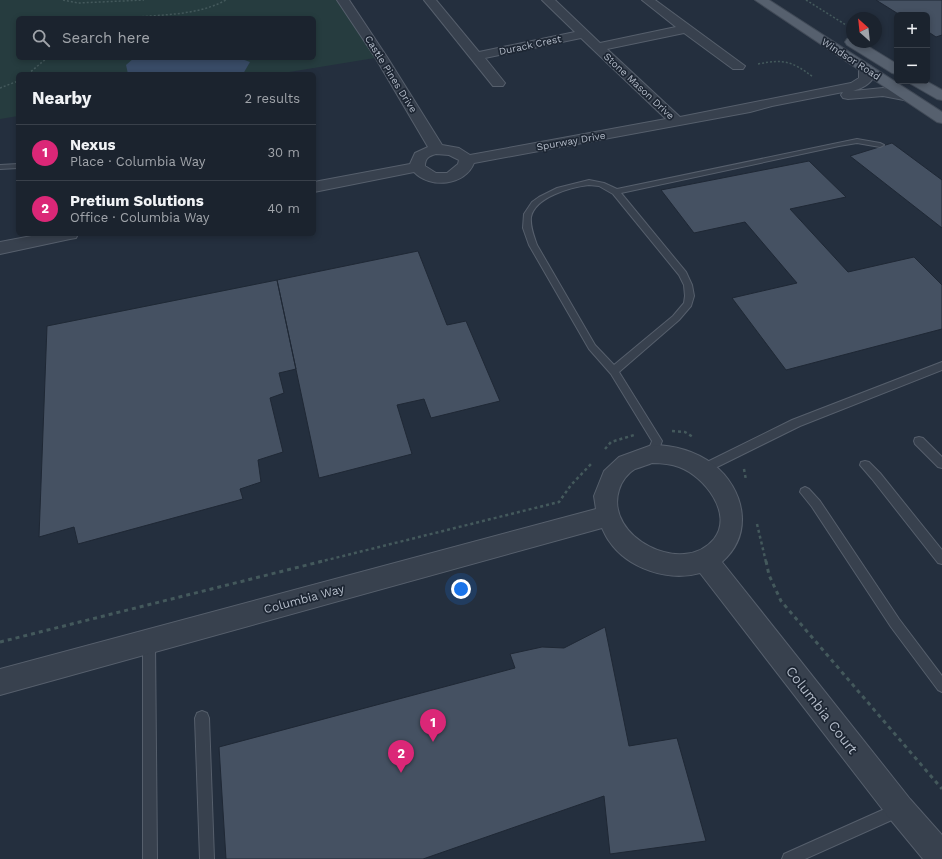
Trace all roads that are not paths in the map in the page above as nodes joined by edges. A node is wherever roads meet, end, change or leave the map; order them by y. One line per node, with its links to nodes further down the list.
1 (343, 0): 24 (street, Castle Pines Drive)
2 (430, 0): 12 (street, Durack Crest)
3 (548, 0): 8 (street, Stone Mason Drive)
4 (648, 0): 6 (street)
5 (761, 0): 15 (main road, Windsor Road)
6 (686, 29): 10 (street); 13 (street)
7 (842, 30): 9 (main road, Windsor Road)
8 (583, 34): 10 (street, Stone Mason Drive); 12 (street, Durack Crest)
9 (846, 35)
10 (597, 47): 22 (street, Stone Mason Drive)
11 (862, 48): 14 (main road, Windsor Road)
12 (476, 56): 16 (street, Durack Crest)
13 (738, 66)
14 (894, 68)
15 (866, 69): 19 (main road, Windsor Road); 20 (street, Stone Mason Drive)
16 (498, 84)
17 (921, 84): 18 (main road)
18 (942, 96)
19 (909, 97): 20 (street, Stone Mason Drive); 21 (main road, Windsor Road)
20 (750, 108): 22 (street, Stone Mason Drive)
21 (942, 119)
22 (676, 121): 25 (street, Spurway Drive)
23 (880, 146): 30 (lane)
24 (437, 149): 25 (street); 28 (street)
25 (466, 160): 28 (street)
26 (16, 166): 27 (lane)
27 (0, 167)
28 (417, 167): 29 (street)
29 (316, 187)
30 (616, 192): 34 (lane); 34 (lane)
31 (60, 236): 32 (street)
32 (0, 248)
33 (942, 366): 39 (lane)
34 (614, 371): 36 (lane)
35 (920, 440): 37 (lane)
36 (652, 454): 39 (street); 41 (street)
37 (942, 464)
38 (865, 465): 42 (lane)
39 (703, 469): 43 (street)
40 (805, 492): 46 (lane)
41 (607, 516): 43 (street); 44 (street, Columbia Way)
42 (942, 559)
43 (705, 560): 48 (street, Columbia Court)
44 (149, 642): 45 (street, Columbia Way); 50 (lane)
45 (0, 682)
46 (942, 686)
47 (202, 718): 51 (lane)
48 (900, 809): 49 (street, Columbia Court); 52 (lane)
49 (942, 858)
50 (150, 859)
51 (207, 859)
52 (788, 859)

